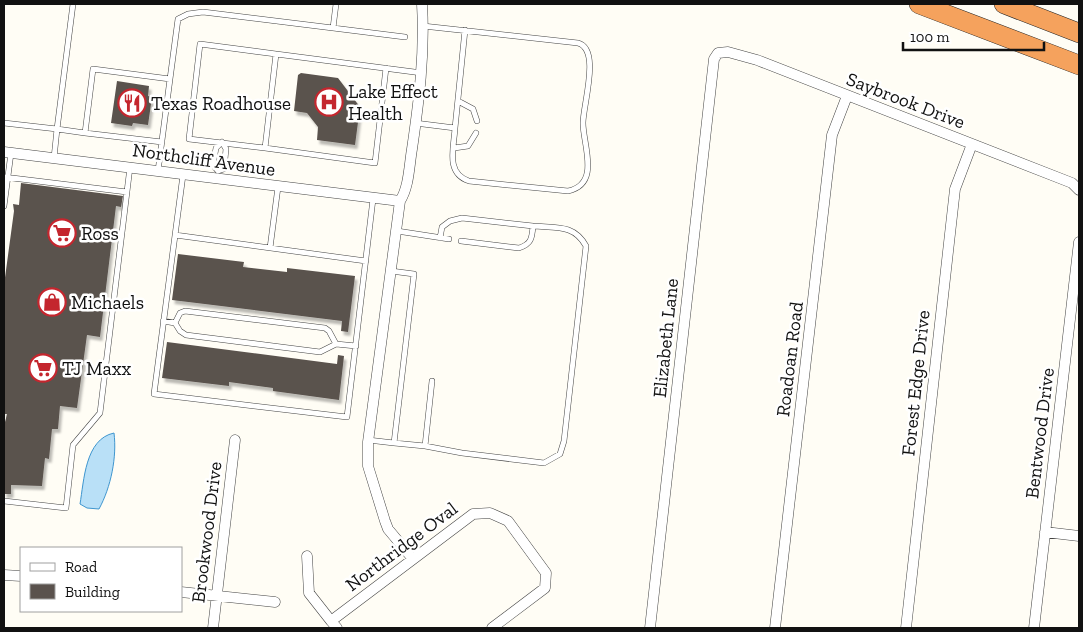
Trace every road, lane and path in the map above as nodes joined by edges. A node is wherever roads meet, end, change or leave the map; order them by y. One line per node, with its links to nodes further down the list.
1 (73, 4): 23 (lane)
2 (336, 4): 7 (lane)
3 (422, 4): 6 (street)
4 (919, 4): 13 (highway)
5 (1004, 4): 9 (highway)
6 (423, 26): 8 (lane); 15 (street)
7 (333, 28): 10 (lane); 16 (lane)
8 (466, 30): 18 (lane); 30 (lane)
9 (1079, 33)
10 (405, 37)
11 (718, 53): 17 (street, Saybrook Drive); 76 (street, Elizabeth Lane)
12 (276, 54): 14 (lane); 27 (lane); 29 (lane)
13 (1079, 66)
14 (386, 68): 15 (lane); 29 (lane)
15 (422, 73): 21 (street)
16 (170, 79): 24 (lane); 26 (lane)
17 (847, 96): 28 (street, Saybrook Drive); 77 (street, Roadoan Road)
18 (458, 101): 19 (lane); 22 (lane)
19 (477, 120)
20 (4, 123): 23 (lane)
21 (415, 123): 22 (lane); 42 (street)
22 (455, 128): 30 (lane)
23 (57, 129): 24 (lane); 32 (lane)
24 (85, 133): 26 (lane)
25 (476, 133): 30 (lane)
26 (162, 142): 34 (lane)
27 (222, 142): 29 (lane); 36 (lane); 36 (lane)
28 (972, 144): 39 (street, Saybrook Drive); 78 (street, Forest Edge Drive)
29 (265, 148)
30 (454, 148)
31 (7, 152): 32 (street, Northcliff Avenue); 37 (lane)
32 (54, 158): 33 (street, Northcliff Avenue)
33 (130, 167): 34 (street, Northcliff Avenue); 40 (lane)
34 (158, 171): 35 (street, Northcliff Avenue)
35 (182, 175): 36 (street, Northcliff Avenue); 46 (lane)
36 (218, 175): 38 (street, Northcliff Avenue)
37 (6, 177): 40 (lane); 43 (lane)
38 (278, 187): 41 (street, Northcliff Avenue); 51 (lane)
39 (1079, 190)
40 (127, 192): 63 (lane)
41 (373, 198): 42 (street, Northcliff Avenue); 52 (lane)
42 (400, 202): 45 (street)
43 (4, 206)
44 (533, 226): 47 (lane); 49 (lane); 62 (lane)
45 (396, 231): 47 (lane); 53 (street)
46 (175, 235): 51 (lane); 54 (lane)
47 (440, 238): 48 (lane)
48 (449, 239)
49 (461, 241)
50 (1079, 242): 64 (street, Bentwood Drive)
51 (270, 248): 52 (lane)
52 (366, 261): 57 (lane)
53 (391, 271): 60 (street); 61 (lane)
54 (163, 321): 55 (lane); 57 (lane)
55 (175, 323): 56 (lane); 56 (lane)
56 (336, 344): 57 (lane)
57 (356, 346)
58 (432, 381): 62 (lane)
59 (235, 440): 71 (street, Brookwood Drive)
60 (368, 440): 61 (lane); 67 (street)
61 (394, 443): 62 (lane)
62 (425, 446)
63 (4, 501)
64 (1045, 532): 65 (street); 79 (street, Bentwood Drive)
65 (1079, 536)
66 (307, 556): 73 (street)
67 (413, 559): 73 (street, Northridge Oval); 75 (street, Northridge Oval)
68 (4, 574): 69 (street)
69 (20, 576)
70 (182, 592): 71 (street)
71 (216, 596): 72 (street); 74 (street, Brookwood Drive)
72 (275, 602)
73 (334, 624)
74 (213, 628)
75 (492, 628)
76 (650, 628)
77 (776, 628)
78 (906, 628)
79 (1034, 628)

